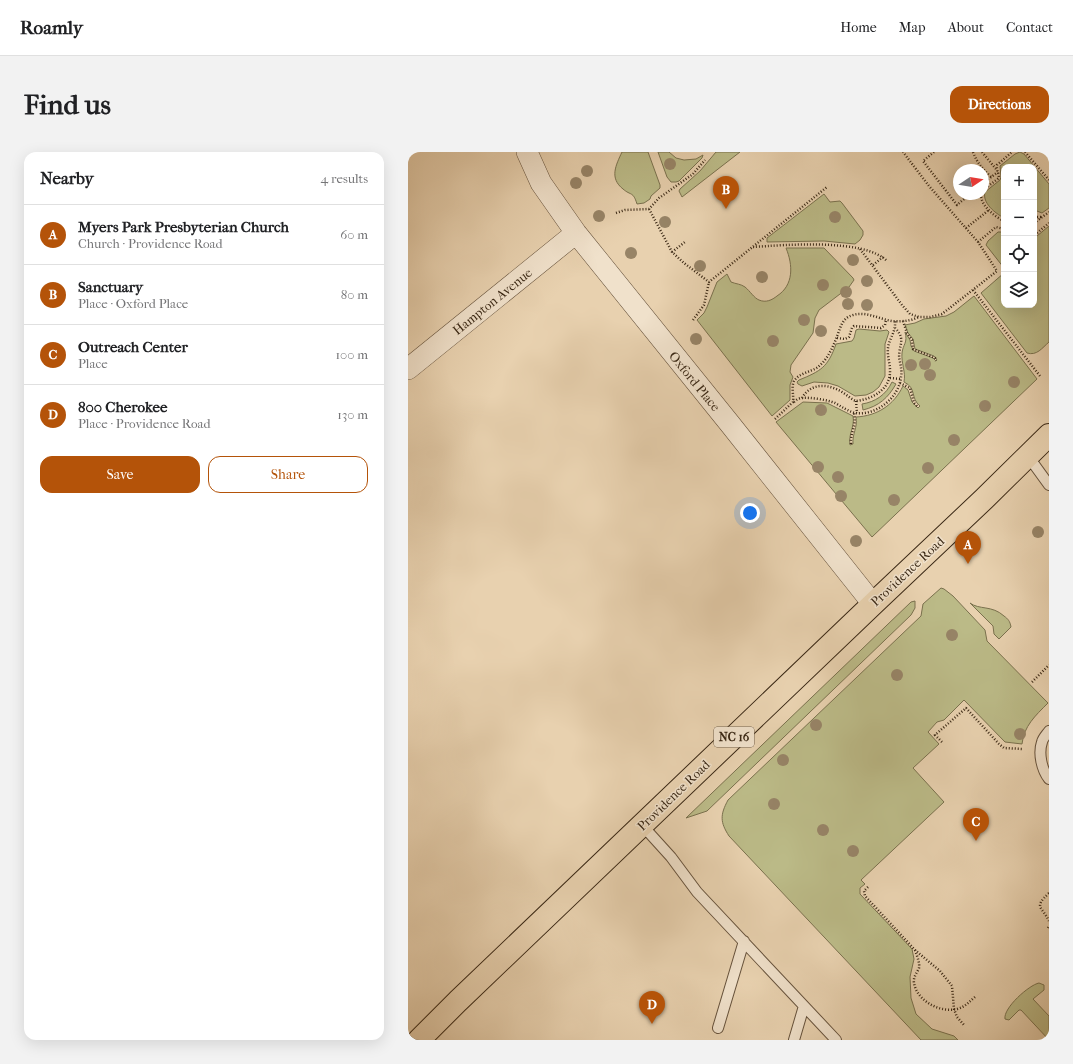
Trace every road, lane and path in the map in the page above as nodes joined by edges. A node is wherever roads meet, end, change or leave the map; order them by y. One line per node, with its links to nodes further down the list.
1 (527, 152): 30 (street, Oxford Place)
2 (903, 152): 28 (path)
3 (934, 152): 16 (path)
4 (970, 152): 5 (path)
5 (973, 152): 11 (path)
6 (982, 152): 10 (path)
7 (1012, 152): 10 (path)
8 (1025, 152): 12 (path)
9 (706, 160): 19 (path)
10 (997, 170): 11 (path); 13 (path)
11 (991, 176)
12 (1049, 180)
13 (989, 186)
14 (827, 187): 34 (path)
15 (953, 200): 17 (path)
16 (953, 200)
17 (963, 200)
18 (982, 200): 20 (path)
19 (649, 209): 22 (path); 36 (path)
20 (989, 210): 25 (path); 28 (path)
21 (1049, 212): 24 (path)
22 (616, 213)
23 (1037, 217): 24 (path)
24 (1042, 218): 26 (path)
25 (1001, 220)
26 (1037, 221)
27 (1049, 223): 31 (path)
28 (966, 228): 33 (path)
29 (1001, 228): 33 (path)
30 (576, 233): 50 (street, Hampton Avenue); 64 (street, Oxford Place)
31 (1037, 233)
32 (685, 242): 36 (path)
33 (978, 242): 41 (path)
34 (753, 247): 35 (path); 40 (path)
35 (860, 249): 37 (path); 39 (path)
36 (672, 252): 40 (path)
37 (883, 257): 38 (path); 39 (path)
38 (887, 261)
39 (873, 265): 42 (path)
40 (709, 282): 43 (path)
41 (973, 290): 42 (path); 51 (path)
42 (919, 317): 46 (path)
43 (693, 320)
44 (886, 320): 45 (path); 48 (path); 48 (path)
45 (895, 321): 46 (path); 47 (path)
46 (903, 321): 49 (path)
47 (895, 328): 52 (path); 53 (path)
48 (837, 338): 56 (path)
49 (936, 361)
50 (408, 369)
51 (1040, 376)
52 (890, 378): 53 (path); 55 (path)
53 (901, 381): 57 (path); 58 (path)
54 (802, 398): 55 (path); 56 (path); 58 (path)
55 (856, 401): 58 (path)
56 (793, 402): 59 (path)
57 (918, 407)
58 (855, 413): 61 (path)
59 (775, 419)
60 (1049, 435): 62 (main road, Providence Road / NC 16)
61 (852, 444)
62 (1028, 456): 63 (lane); 64 (main road, Providence Road / NC 16)
63 (1049, 485)
64 (873, 604): 71 (main road, Providence Road / NC 16)
65 (1049, 665): 66 (path)
66 (1032, 682)
67 (1049, 731): 70 (lane)
68 (942, 742): 69 (path)
69 (1026, 750)
70 (1049, 779)
71 (642, 825): 75 (lane); 82 (main road, Providence Road / NC 16)
72 (868, 887): 76 (path)
73 (1049, 893): 74 (path)
74 (1049, 921)
75 (744, 941): 78 (lane); 81 (lane)
76 (915, 950): 79 (path); 79 (path)
77 (975, 997): 79 (path)
78 (804, 1006): 83 (lane); 84 (lane)
79 (954, 1009): 80 (path)
80 (964, 1025)
81 (718, 1028)
82 (420, 1040)
83 (794, 1040)
84 (836, 1040)

